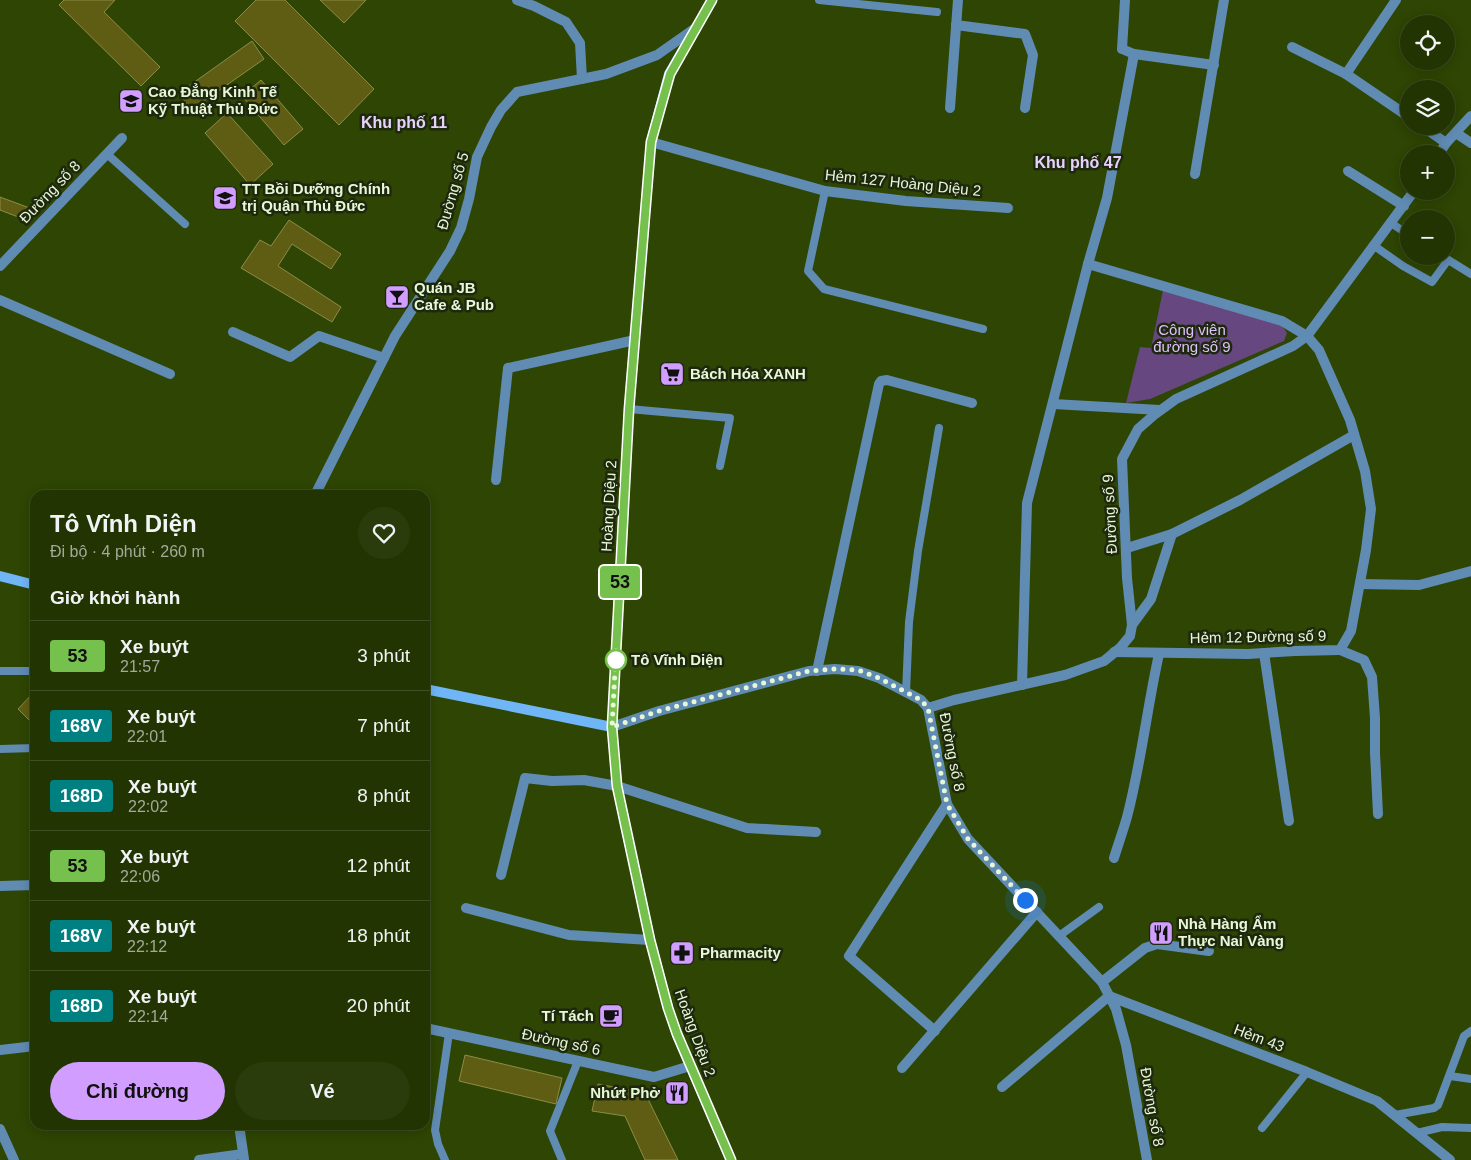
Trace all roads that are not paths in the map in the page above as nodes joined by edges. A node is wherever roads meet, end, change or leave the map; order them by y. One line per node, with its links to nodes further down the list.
1 (517, 0): 15 (street)
2 (712, 0): 10 (street, Hoàng Diệu 2)
3 (819, 0): 8 (lane)
4 (958, 0): 9 (street)
5 (1125, 0): 12 (street)
6 (1224, 0): 13 (street)
7 (1396, 0): 14 (street)
8 (937, 12)
9 (956, 25): 16 (street); 17 (street)
10 (694, 28): 15 (street, Đường số 5); 23 (street, Hoàng Diệu 2)
11 (1292, 46): 14 (street)
12 (1134, 54): 13 (street); 37 (street)
13 (1214, 65): 28 (street)
14 (1346, 74): 18 (street)
15 (582, 79): 49 (street, Đường số 5)
16 (950, 108)
17 (1024, 108)
18 (1400, 111)
19 (1471, 116): 20 (street)
20 (1456, 133): 24 (street); 25 (street)
21 (1435, 135): 24 (street)
22 (122, 138): 26 (street, Đường số 8)
23 (651, 142): 29 (street, Hẻm 127 Hoàng Diệu 2); 48 (street, Hoàng Diệu 2)
24 (1446, 143)
25 (1471, 143)
26 (107, 154): 34 (lane); 42 (street, Đường số 8)
27 (1348, 171): 31 (street)
28 (1195, 174)
29 (825, 191): 32 (street, Hẻm 127 Hoàng Diệu 2); 45 (lane)
30 (1408, 200): 31 (street, Đường số 9)
31 (1404, 206): 33 (street, Đường số 9)
32 (1008, 208)
33 (1391, 223): 35 (lane); 36 (street, Đường số 9)
34 (185, 224)
35 (1400, 229)
36 (1373, 245): 38 (lane); 47 (street, Đường số 9)
37 (1088, 264): 47 (street); 52 (street)
38 (1400, 264)
39 (1455, 264): 43 (lane)
40 (1402, 265): 41 (lane)
41 (1441, 265)
42 (0, 266)
43 (1471, 274)
44 (0, 300): 50 (street)
45 (983, 329)
46 (233, 332): 49 (street)
47 (1307, 336): 54 (street, Đường số 9); 56 (street, Hẻm 12 Đường số 9)
48 (635, 340): 53 (street, Hoàng Diệu 2); 58 (street)
49 (384, 358): 59 (street, Đường số 5)
50 (170, 374)
51 (972, 403): 73 (street)
52 (1053, 404): 54 (street); 74 (street)
53 (629, 409): 57 (lane); 78 (street, Hoàng Diệu 2)
54 (1160, 410): 61 (street, Đường số 9)
55 (939, 428): 76 (lane)
56 (1354, 435): 60 (street); 65 (street, Hẻm 12 Đường số 9)
57 (720, 466)
58 (496, 480)
59 (318, 490)
60 (1172, 534): 61 (street); 66 (street)
61 (1127, 548): 66 (street, Đường số 9)
62 (1471, 571): 65 (street)
63 (0, 576): 64 (street)
64 (30, 584)
65 (1360, 584): 67 (street, Hẻm 12 Đường số 9)
66 (1132, 625): 68 (street)
67 (1340, 650): 69 (street, Hẻm 12 Đường số 9); 83 (street)
68 (1114, 652): 70 (street, Hẻm 12 Đường số 9); 74 (street)
69 (1264, 653): 70 (street, Hẻm 12 Đường số 9); 84 (street)
70 (1159, 654): 86 (street)
71 (0, 671): 72 (lane)
72 (30, 671)
73 (817, 671): 76 (street, Đường số 8); 78 (street, Đường số 8)
74 (1022, 685): 77 (street)
75 (430, 690): 78 (street)
76 (906, 692): 77 (street, Đường số 8)
77 (928, 708): 82 (street, Đường số 8)
78 (612, 727): 81 (street, Hoàng Diệu 2)
79 (30, 748): 80 (lane)
80 (0, 749)
81 (617, 786): 85 (street); 87 (street); 94 (street, Hoàng Diệu 2)
82 (947, 804): 92 (street, Đường số 8); 100 (street)
83 (1378, 814)
84 (1289, 821)
85 (816, 832)
86 (1114, 858)
87 (502, 875)
88 (30, 885): 89 (street)
89 (0, 886)
90 (1099, 907): 93 (lane)
91 (466, 908): 94 (street)
92 (1037, 912): 93 (street, Đường số 8); 100 (street)
93 (1059, 936): 96 (street, Đường số 8)
94 (650, 940): 105 (street, Hoàng Diệu 2)
95 (1209, 951): 96 (street)
96 (1102, 982): 97 (street, Đường số 8)
97 (1109, 996): 107 (street, Hẻm 43); 110 (street); 123 (street, Đường số 8)
98 (430, 1029): 101 (street, Đường số 6)
99 (1471, 1031): 108 (lane)
100 (935, 1032): 106 (street)
101 (448, 1033): 104 (street, Đường số 6); 120 (lane)
102 (30, 1047): 103 (street)
103 (0, 1050)
104 (578, 1061): 105 (street, Đường số 6); 121 (lane)
105 (690, 1066): 122 (street, Hoàng Diệu 2)
106 (902, 1068)
107 (1307, 1072): 111 (street, Hẻm 43); 112 (lane)
108 (1450, 1076): 109 (lane); 111 (lane)
109 (1471, 1079)
110 (1002, 1087)
111 (1395, 1115): 116 (street, Hẻm 43)
112 (1262, 1128)
113 (1471, 1128): 116 (lane)
114 (0, 1129): 118 (street)
115 (239, 1130): 117 (street)
116 (1417, 1133): 124 (street, Hẻm 43)
117 (243, 1157): 119 (street)
118 (14, 1160)
119 (199, 1160)
120 (445, 1160)
121 (562, 1160)
122 (731, 1160)
123 (1147, 1160)
124 (1450, 1160)

